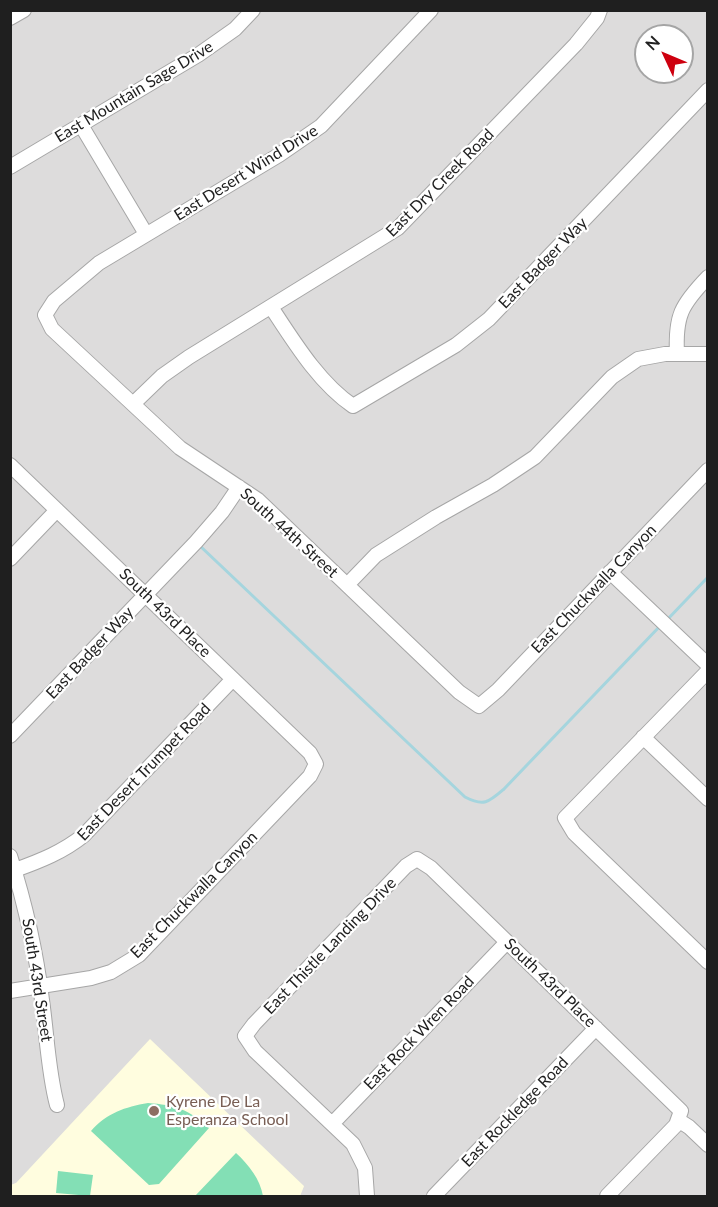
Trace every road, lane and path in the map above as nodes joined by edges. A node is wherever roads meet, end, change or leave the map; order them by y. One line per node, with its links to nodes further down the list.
1 (24, 10): 5 (street)
2 (253, 10): 7 (street, East Mountain Sage Drive)
3 (431, 10): 9 (street, East Desert Wind Drive)
4 (600, 10): 11 (street, East Dry Creek Road)
5 (10, 18)
6 (708, 90): 11 (street, East Badger Way)
7 (81, 124): 8 (street, East Mountain Sage Drive); 9 (street)
8 (10, 167)
9 (146, 234): 12 (street, East Desert Wind Drive)
10 (708, 277): 13 (street)
11 (271, 307): 15 (street, East Dry Creek Road)
12 (45, 315): 15 (street, South 44th Street)
13 (677, 354): 14 (street); 22 (street)
14 (708, 354)
15 (134, 404): 18 (street, South 44th Street)
16 (10, 465): 19 (street, South 43rd Place)
17 (708, 470): 21 (street, East Chuckwalla Canyon)
18 (239, 487): 22 (street, South 44th Street); 23 (street, East Badger Way)
19 (57, 510): 20 (street); 23 (street, South 43rd Place)
20 (10, 559)
21 (610, 572): 24 (street); 27 (street, East Chuckwalla Canyon)
22 (346, 585): 27 (street, South 44th Street)
23 (145, 595): 26 (street, South 43rd Place); 28 (street, East Badger Way)
24 (708, 665)
25 (708, 671): 29 (street)
26 (233, 679): 30 (street, South 43rd Place); 34 (street, East Desert Trumpet Road)
27 (479, 706)
28 (10, 736)
29 (643, 737): 31 (street); 36 (street)
30 (316, 764): 37 (street, East Chuckwalla Canyon)
31 (708, 799)
32 (10, 856): 34 (street, South 43rd Street)
33 (417, 859): 35 (street, South 43rd Place); 42 (street, East Thistle Landing Drive)
34 (15, 870): 37 (street, South 43rd Street)
35 (507, 942): 39 (street, South 43rd Place); 42 (street, East Rock Wren Road)
36 (708, 962)
37 (40, 986): 38 (street, East Chuckwalla Canyon); 40 (street, South 43rd Street)
38 (10, 991)
39 (596, 1028): 41 (street, South 43rd Place); 45 (street, East Rockledge Road)
40 (57, 1105)
41 (679, 1115): 43 (street, South 43rd Place); 46 (street)
42 (332, 1124): 44 (street)
43 (708, 1145)
44 (367, 1197)
45 (434, 1197)
46 (607, 1197)

